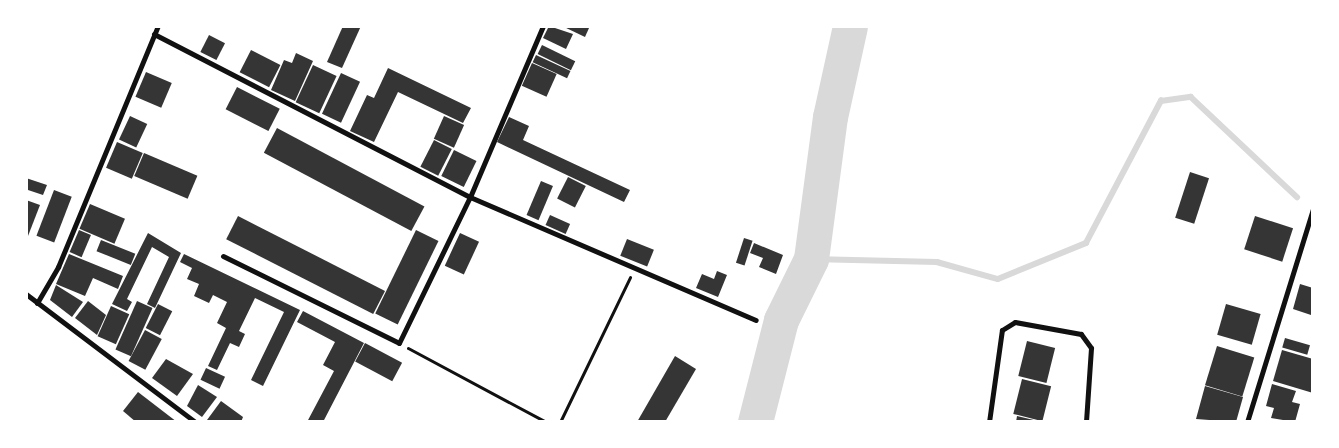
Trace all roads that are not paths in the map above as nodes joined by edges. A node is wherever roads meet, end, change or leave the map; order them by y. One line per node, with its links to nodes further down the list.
1 (158, 26): 3 (street)
2 (543, 26): 4 (street)
3 (154, 34): 4 (street); 8 (street)
4 (470, 197): 6 (street); 9 (street)
5 (1313, 209): 13 (street)
6 (223, 256)
7 (26, 294): 8 (street)
8 (38, 303): 10 (street)
9 (756, 320)
10 (194, 422)
11 (989, 422): 12 (street)
12 (1086, 422)
13 (1247, 422)

